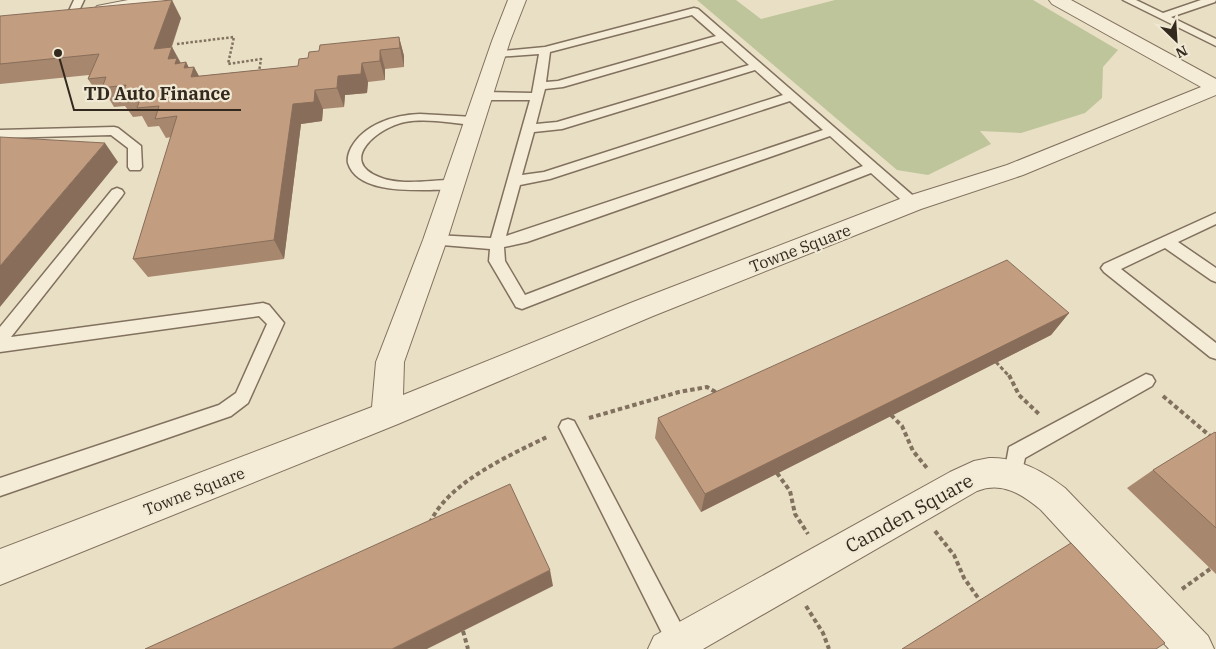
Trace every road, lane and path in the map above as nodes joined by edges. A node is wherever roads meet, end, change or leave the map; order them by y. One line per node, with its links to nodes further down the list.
1 (156, 0): 6 (street)
2 (517, 0): 15 (street)
3 (1058, 0): 18 (street)
4 (1128, 0): 10 (lane)
5 (1211, 0): 7 (lane)
6 (136, 2): 8 (street)
7 (1196, 2): 10 (lane)
8 (76, 7): 9 (street)
9 (54, 17)
10 (1162, 18): 12 (lane)
11 (724, 37): 14 (lane); 16 (lane); 19 (lane)
12 (1215, 41)
13 (177, 44): 17 (path)
14 (546, 50): 15 (lane); 19 (lane)
15 (497, 54): 20 (street)
16 (757, 66): 21 (lane); 23 (lane)
17 (258, 75)
18 (1216, 88): 31 (street, Towne Square)
19 (539, 92): 20 (lane); 23 (lane)
20 (484, 96): 22 (street)
21 (792, 96): 24 (lane); 28 (lane)
22 (474, 121): 29 (street); 29 (lane)
23 (529, 128): 28 (lane)
24 (832, 131): 27 (lane); 35 (lane)
25 (0, 134): 26 (lane)
26 (135, 167)
27 (873, 167): 31 (lane); 35 (lane)
28 (514, 181): 35 (lane)
29 (452, 185): 33 (street)
30 (117, 193): 37 (lane)
31 (913, 204): 42 (street, Towne Square)
32 (1216, 218): 34 (lane)
33 (435, 240): 35 (lane); 42 (street)
34 (1166, 241): 36 (lane); 39 (lane)
35 (497, 244)
36 (1216, 276)
37 (0, 339)
38 (0, 346): 49 (lane)
39 (1216, 352)
40 (996, 362): 45 (path)
41 (1146, 381): 45 (lane); 46 (path)
42 (387, 415): 53 (street, Towne Square)
43 (891, 415): 50 (path)
44 (568, 427): 57 (lane)
45 (1056, 431): 48 (lane)
46 (1216, 441)
47 (777, 473): 52 (path)
48 (1013, 474): 50 (street, Camden Square); 60 (street, Camden Square)
49 (0, 487)
50 (946, 491): 51 (street, Camden Square)
51 (917, 508): 52 (street, Camden Square); 55 (path)
52 (825, 560): 54 (street, Camden Square)
53 (0, 567)
54 (790, 580): 57 (street, Camden Square); 59 (path)
55 (981, 602)
56 (463, 631): 58 (path)
57 (672, 646)
58 (468, 649)
59 (828, 649)
60 (1195, 649)

